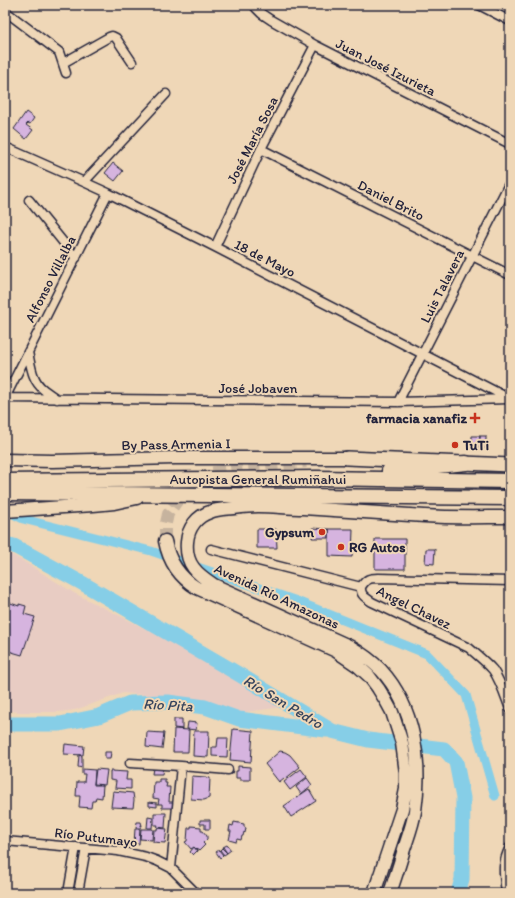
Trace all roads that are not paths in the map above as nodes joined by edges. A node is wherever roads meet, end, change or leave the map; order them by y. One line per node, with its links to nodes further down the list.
1 (254, 5): 5 (street, Juan José Izurieta)
2 (479, 5): 4 (street)
3 (5, 11): 7 (street)
4 (510, 21)
5 (315, 45): 10 (street, Juan José Izurieta); 12 (street, José María Sosa)
6 (132, 62): 7 (street)
7 (63, 63): 8 (street)
8 (66, 73)
9 (166, 94): 13 (street)
10 (510, 144)
11 (5, 147): 13 (street, 18 de Mayo)
12 (261, 148): 17 (street, José María Sosa); 18 (street, Daniel Brito)
13 (84, 182): 15 (street, 18 de Mayo)
14 (510, 182): 18 (street, Luis Talavera)
15 (108, 193): 17 (street, 18 de Mayo); 19 (street, Alfonso Villalba)
16 (29, 200): 19 (street)
17 (215, 247): 22 (street, 18 de Mayo)
18 (472, 256): 20 (street, Daniel Brito); 22 (street, Luis Talavera)
19 (76, 258): 21 (street, Alfonso Villalba)
20 (510, 275)
21 (28, 352): 23 (street, Alfonso Villalba); 24 (street)
22 (422, 354): 25 (street, 18 de Mayo); 26 (street, Luis Talavera)
23 (5, 398): 24 (street, José Jobaven)
24 (58, 399): 26 (street, José Jobaven)
25 (510, 399): 26 (street, José Jobaven)
26 (398, 402)
27 (342, 459): 28 (main road, By Pass Armenia I); 29 (main road)
28 (5, 460)
29 (466, 463): 30 (main road); 31 (highway)
30 (510, 465)
31 (317, 478): 32 (highway, Autopista General Rumiñahui); 33 (highway, Autopista General Rumiñahui)
32 (510, 480)
33 (10, 487): 34 (highway, Autopista General Rumiñahui)
34 (153, 494): 35 (highway, Autopista General Rumiñahui); 36 (main road)
35 (510, 498)
36 (5, 511)
37 (510, 517): 46 (main road, Avenida Río Amazonas)
38 (166, 541): 46 (main road, Avenida Río Amazonas)
39 (211, 549): 41 (street, Angel Chavez)
40 (510, 581): 41 (street)
41 (361, 587): 42 (street, Angel Chavez)
42 (510, 709)
43 (130, 763): 44 (street)
44 (181, 766): 45 (street); 51 (street)
45 (228, 770)
46 (412, 771): 55 (main road, Avenida Río Amazonas); 56 (main road, Avenida Río Amazonas)
47 (5, 841): 48 (street, Río Putumayo)
48 (76, 847): 50 (street, Río Putumayo); 52 (street)
49 (510, 847): 57 (street)
50 (86, 848): 51 (street, Río Putumayo); 53 (street)
51 (171, 868): 54 (street, Río Putumayo)
52 (68, 893)
53 (78, 893)
54 (196, 893)
55 (374, 893)
56 (390, 893)
57 (506, 893)

